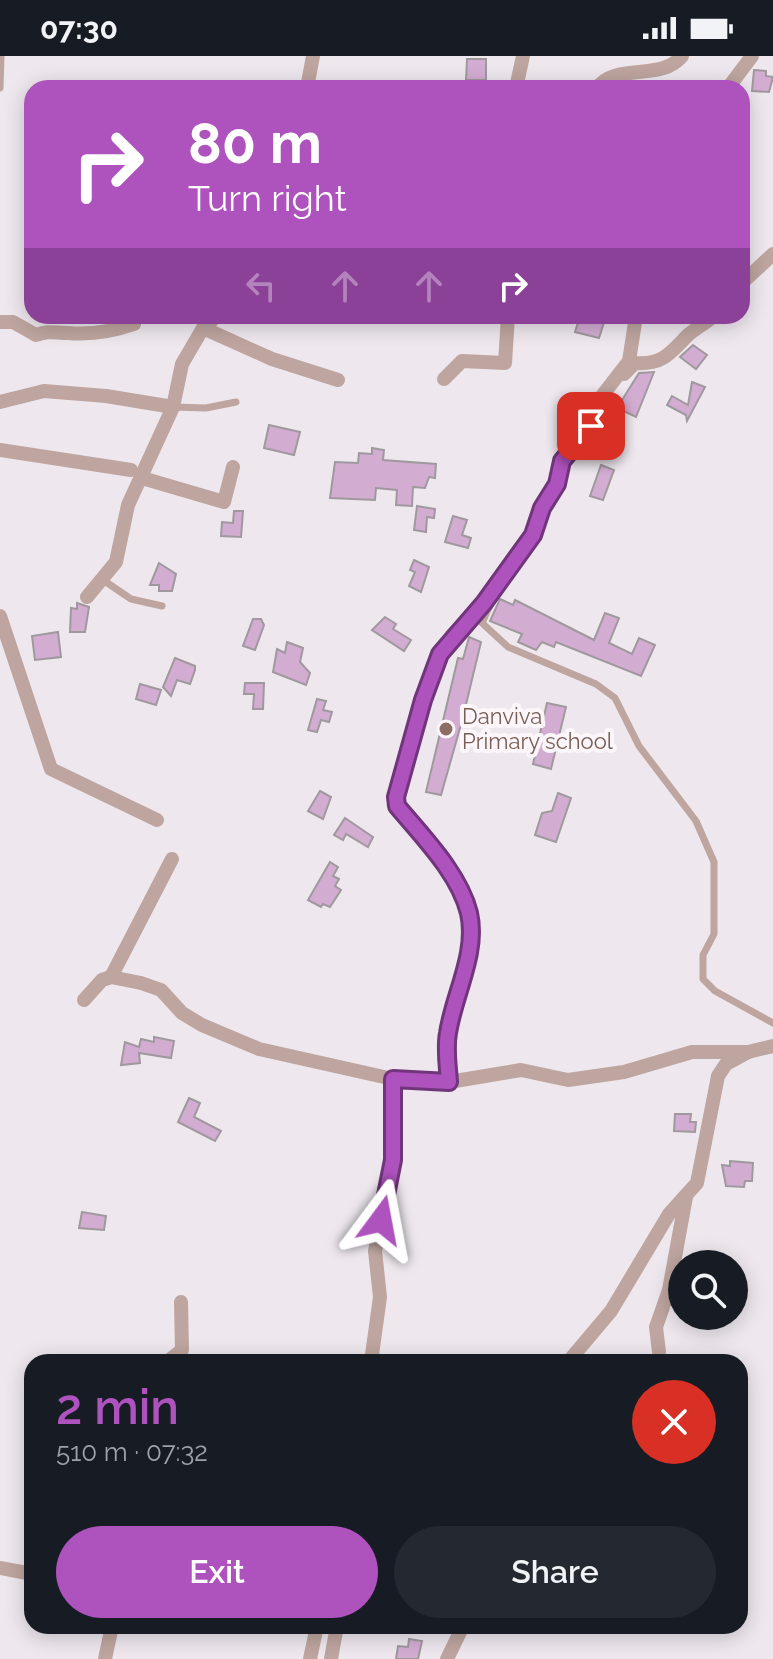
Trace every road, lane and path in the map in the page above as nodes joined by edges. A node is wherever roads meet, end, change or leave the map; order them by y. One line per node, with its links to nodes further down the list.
1 (1, 56): 10 (lane)
2 (313, 56): 6 (street)
3 (523, 56): 7 (street)
4 (682, 56): 8 (street)
5 (752, 56): 9 (street)
6 (308, 80)
7 (518, 80)
8 (605, 80)
9 (734, 80)
10 (0, 88)
11 (773, 254): 12 (street)
12 (750, 276)
13 (0, 322): 14 (street)
14 (134, 324)
15 (208, 324): 19 (street)
16 (507, 324): 21 (street)
17 (635, 324): 20 (street)
18 (703, 324): 20 (street)
19 (203, 328): 22 (street); 25 (street)
20 (621, 377): 30 (street)
21 (444, 379)
22 (338, 380)
23 (0, 402): 25 (street)
24 (236, 402): 25 (lane)
25 (173, 407): 28 (street)
26 (0, 450): 28 (street)
27 (233, 467): 28 (street)
28 (136, 474): 29 (street)
29 (103, 580): 31 (street); 32 (lane)
30 (495, 585): 38 (lane); 42 (street)
31 (87, 597)
32 (162, 606)
33 (0, 616): 34 (street)
34 (157, 820)
35 (172, 859): 36 (street)
36 (111, 977): 37 (street); 41 (street)
37 (84, 1000)
38 (773, 1023)
39 (773, 1046): 40 (street)
40 (748, 1052): 42 (street); 43 (street)
41 (393, 1079): 42 (street); 47 (street)
42 (449, 1082)
43 (686, 1196): 45 (street); 48 (street)
44 (181, 1302): 46 (street)
45 (659, 1352)
46 (177, 1354)
47 (372, 1354)
48 (575, 1354)
49 (0, 1568): 50 (street)
50 (24, 1572)
51 (110, 1634): 56 (street)
52 (315, 1634): 57 (street)
53 (336, 1634): 55 (street)
54 (459, 1634): 58 (street)
55 (335, 1655)
56 (105, 1659)
57 (310, 1659)
58 (447, 1659)

